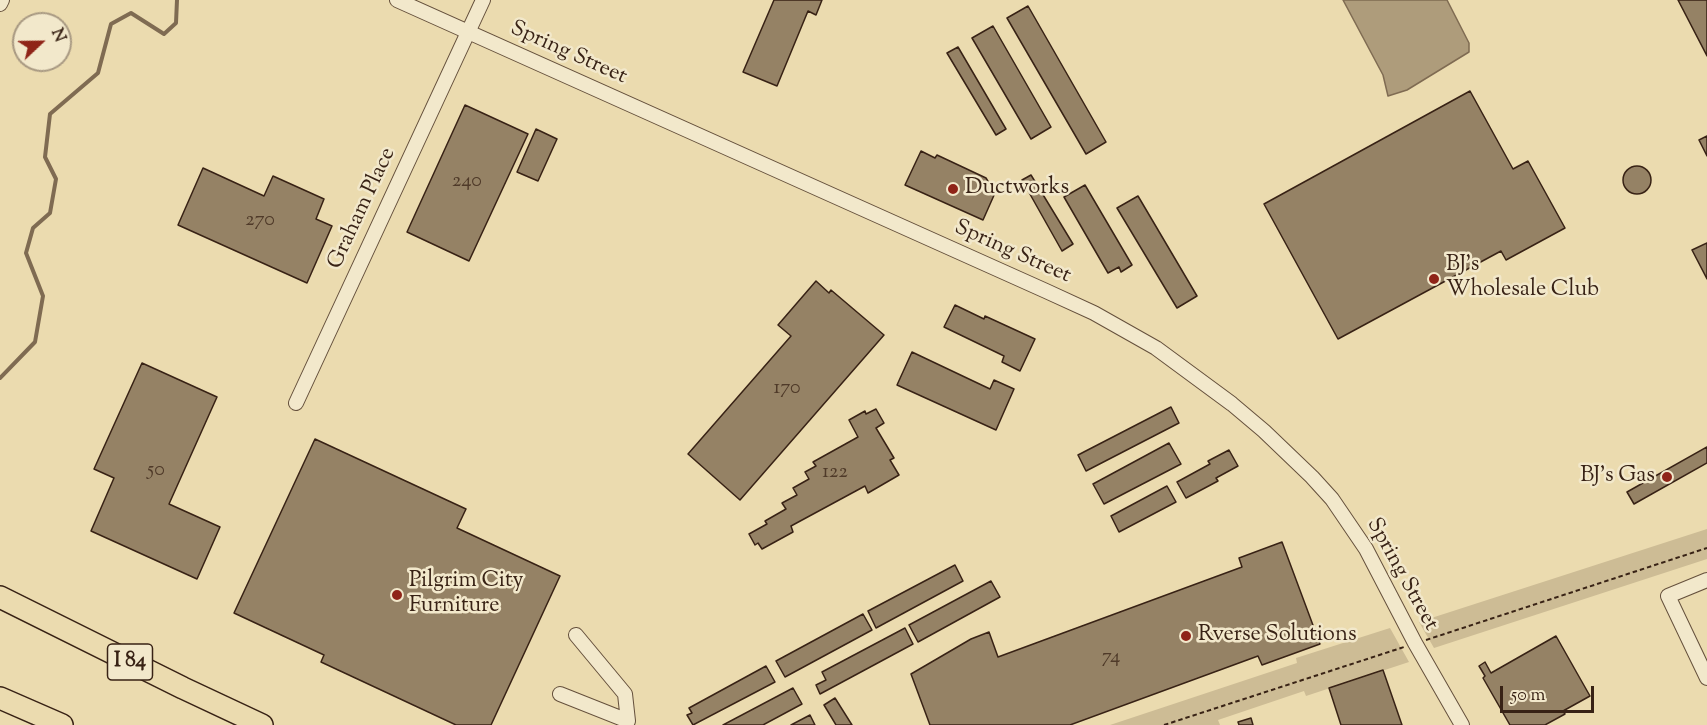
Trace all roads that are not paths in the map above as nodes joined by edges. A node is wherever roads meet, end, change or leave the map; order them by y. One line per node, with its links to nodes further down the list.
1 (2, 0): 4 (street)
2 (397, 0): 5 (street, Spring Street)
3 (483, 0): 5 (street, Graham Place)
4 (0, 4)
5 (468, 33): 6 (street, Graham Place); 15 (street, Spring Street)
6 (296, 403)
7 (1707, 580): 10 (street)
8 (0, 597): 14 (highway, I 84)
9 (576, 635): 11 (street)
10 (1707, 678)
11 (560, 694)
12 (0, 698): 13 (highway)
13 (63, 725)
14 (262, 725)
15 (1462, 725)

